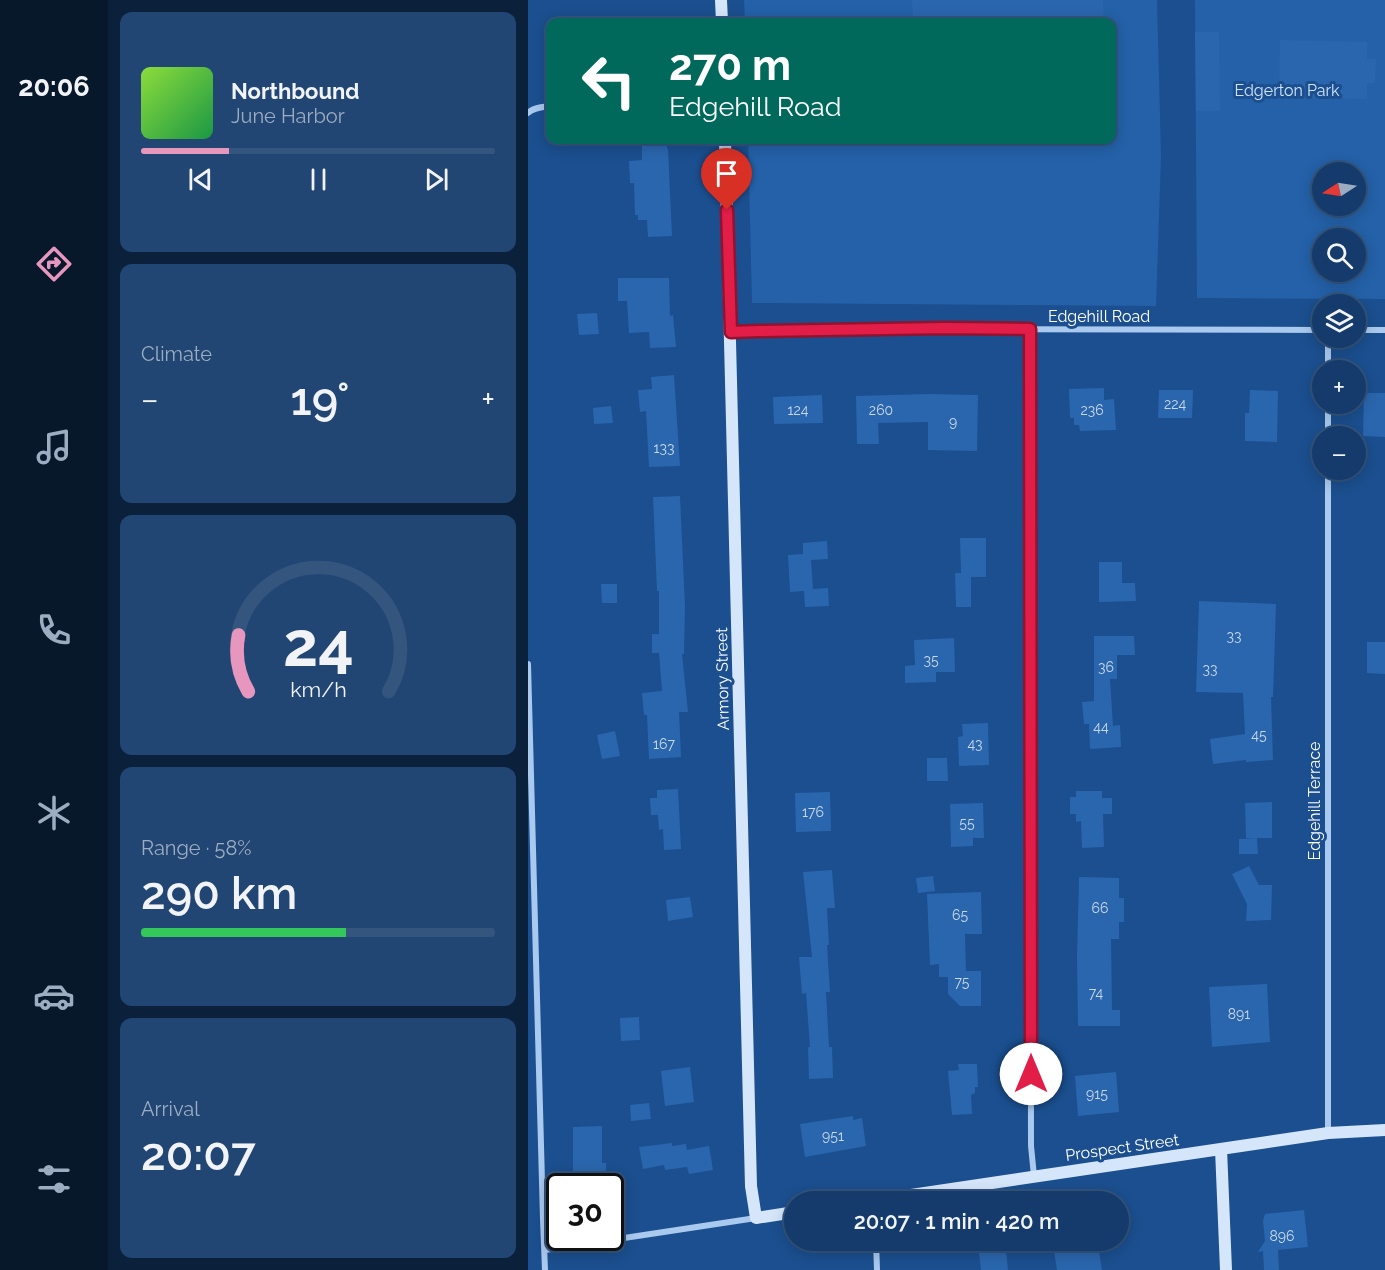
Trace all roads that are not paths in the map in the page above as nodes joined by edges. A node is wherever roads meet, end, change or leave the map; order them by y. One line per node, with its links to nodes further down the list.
1 (722, 0): 2 (main road)
2 (722, 18)
3 (546, 107): 4 (street)
4 (528, 113)
5 (725, 144): 10 (main road, Armory Street)
6 (1030, 329): 7 (street, Edgehill Road); 10 (street, Edgehill Road); 16 (street)
7 (1312, 330)
8 (1366, 330): 9 (street)
9 (1385, 330)
10 (731, 332): 19 (main road, Armory Street)
11 (1328, 480): 14 (street, Edgehill Terrace)
12 (528, 664): 20 (street)
13 (1385, 1130): 14 (main road, Prospect Street)
14 (1328, 1133): 15 (main road, Prospect Street)
15 (1221, 1149): 16 (main road, Prospect Street); 24 (main road)
16 (1034, 1176): 17 (main road, Prospect Street)
17 (936, 1191)
18 (784, 1214): 19 (main road)
19 (756, 1218): 20 (street)
20 (545, 1250): 22 (street)
21 (876, 1251): 23 (street)
22 (546, 1270)
23 (877, 1270)
24 (1226, 1270)

